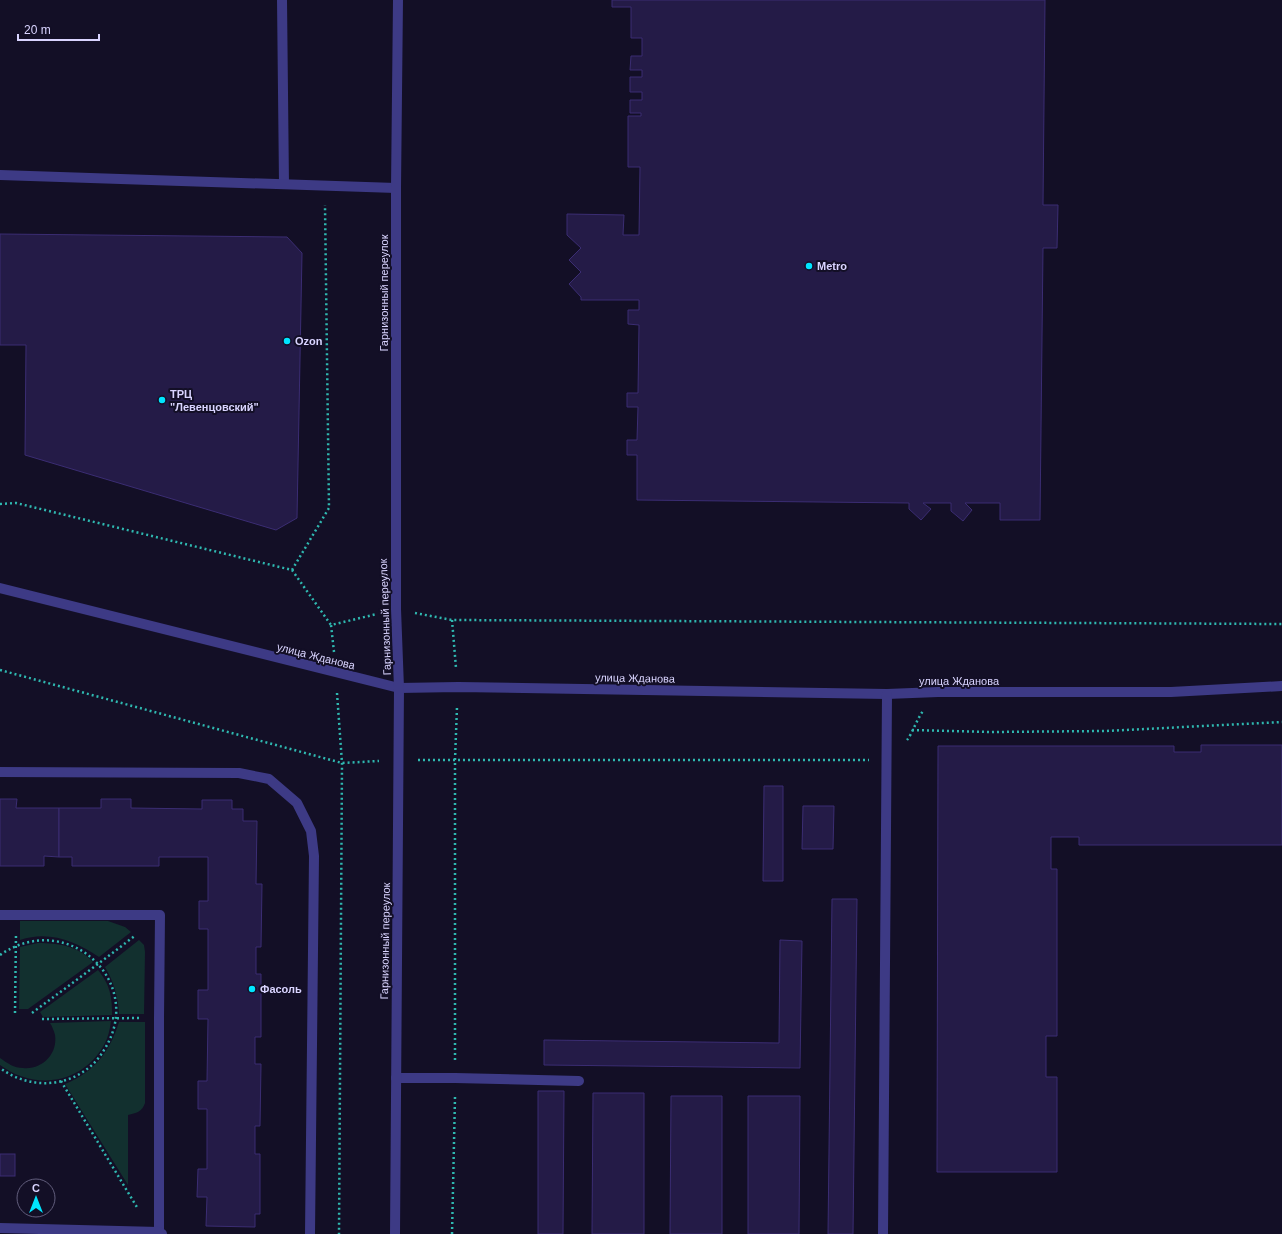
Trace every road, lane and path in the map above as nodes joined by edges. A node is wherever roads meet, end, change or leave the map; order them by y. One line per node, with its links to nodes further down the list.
1 (282, 0): 4 (street)
2 (398, 0): 6 (street, Гарнизонный переулок)
3 (0, 175): 4 (street)
4 (284, 184): 5 (street)
5 (325, 186): 6 (street); 8 (path)
6 (396, 188): 10 (street, Гарнизонный переулок)
7 (0, 504): 8 (path)
8 (292, 570): 13 (path)
9 (0, 588): 15 (street, улица Жданова)
10 (396, 609): 11 (path); 13 (path); 18 (street, Гарнизонный переулок)
11 (452, 620): 12 (path); 17 (path)
12 (1282, 624)
13 (331, 625): 15 (path)
14 (0, 670): 26 (path)
15 (336, 673): 18 (street, улица Жданова); 26 (path)
16 (1282, 686): 19 (street, улица Жданова)
17 (458, 687): 18 (street, улица Жданова); 20 (street, улица Жданова); 25 (path)
18 (399, 688): 24 (street, Гарнизонный переулок)
19 (938, 692): 20 (street, улица Жданова); 22 (path)
20 (887, 694): 23 (street)
21 (1282, 722): 22 (path)
22 (912, 730): 23 (path)
23 (886, 758): 25 (path); 50 (street)
24 (399, 760): 25 (path); 26 (path); 40 (street, Гарнизонный переулок)
25 (455, 760): 41 (path)
26 (342, 763): 47 (path)
27 (0, 772): 46 (street)
28 (0, 915): 29 (street)
29 (16, 915): 30 (street); 31 (path)
30 (160, 915): 33 (path); 37 (street)
31 (16, 946): 32 (path); 33 (path); 34 (path)
32 (0, 955)
33 (98, 964): 35 (path); 36 (path)
34 (15, 1013)
35 (32, 1013)
36 (116, 1018): 37 (path); 38 (path); 42 (path)
37 (159, 1018): 45 (street)
38 (42, 1019)
39 (0, 1068): 42 (path)
40 (396, 1078): 41 (street); 48 (street, Гарнизонный переулок)
41 (455, 1078): 43 (street); 49 (path)
42 (60, 1082): 45 (path)
43 (579, 1082)
44 (0, 1228): 45 (street)
45 (158, 1233)
46 (310, 1234)
47 (339, 1234)
48 (395, 1234)
49 (452, 1234)
50 (883, 1234)

